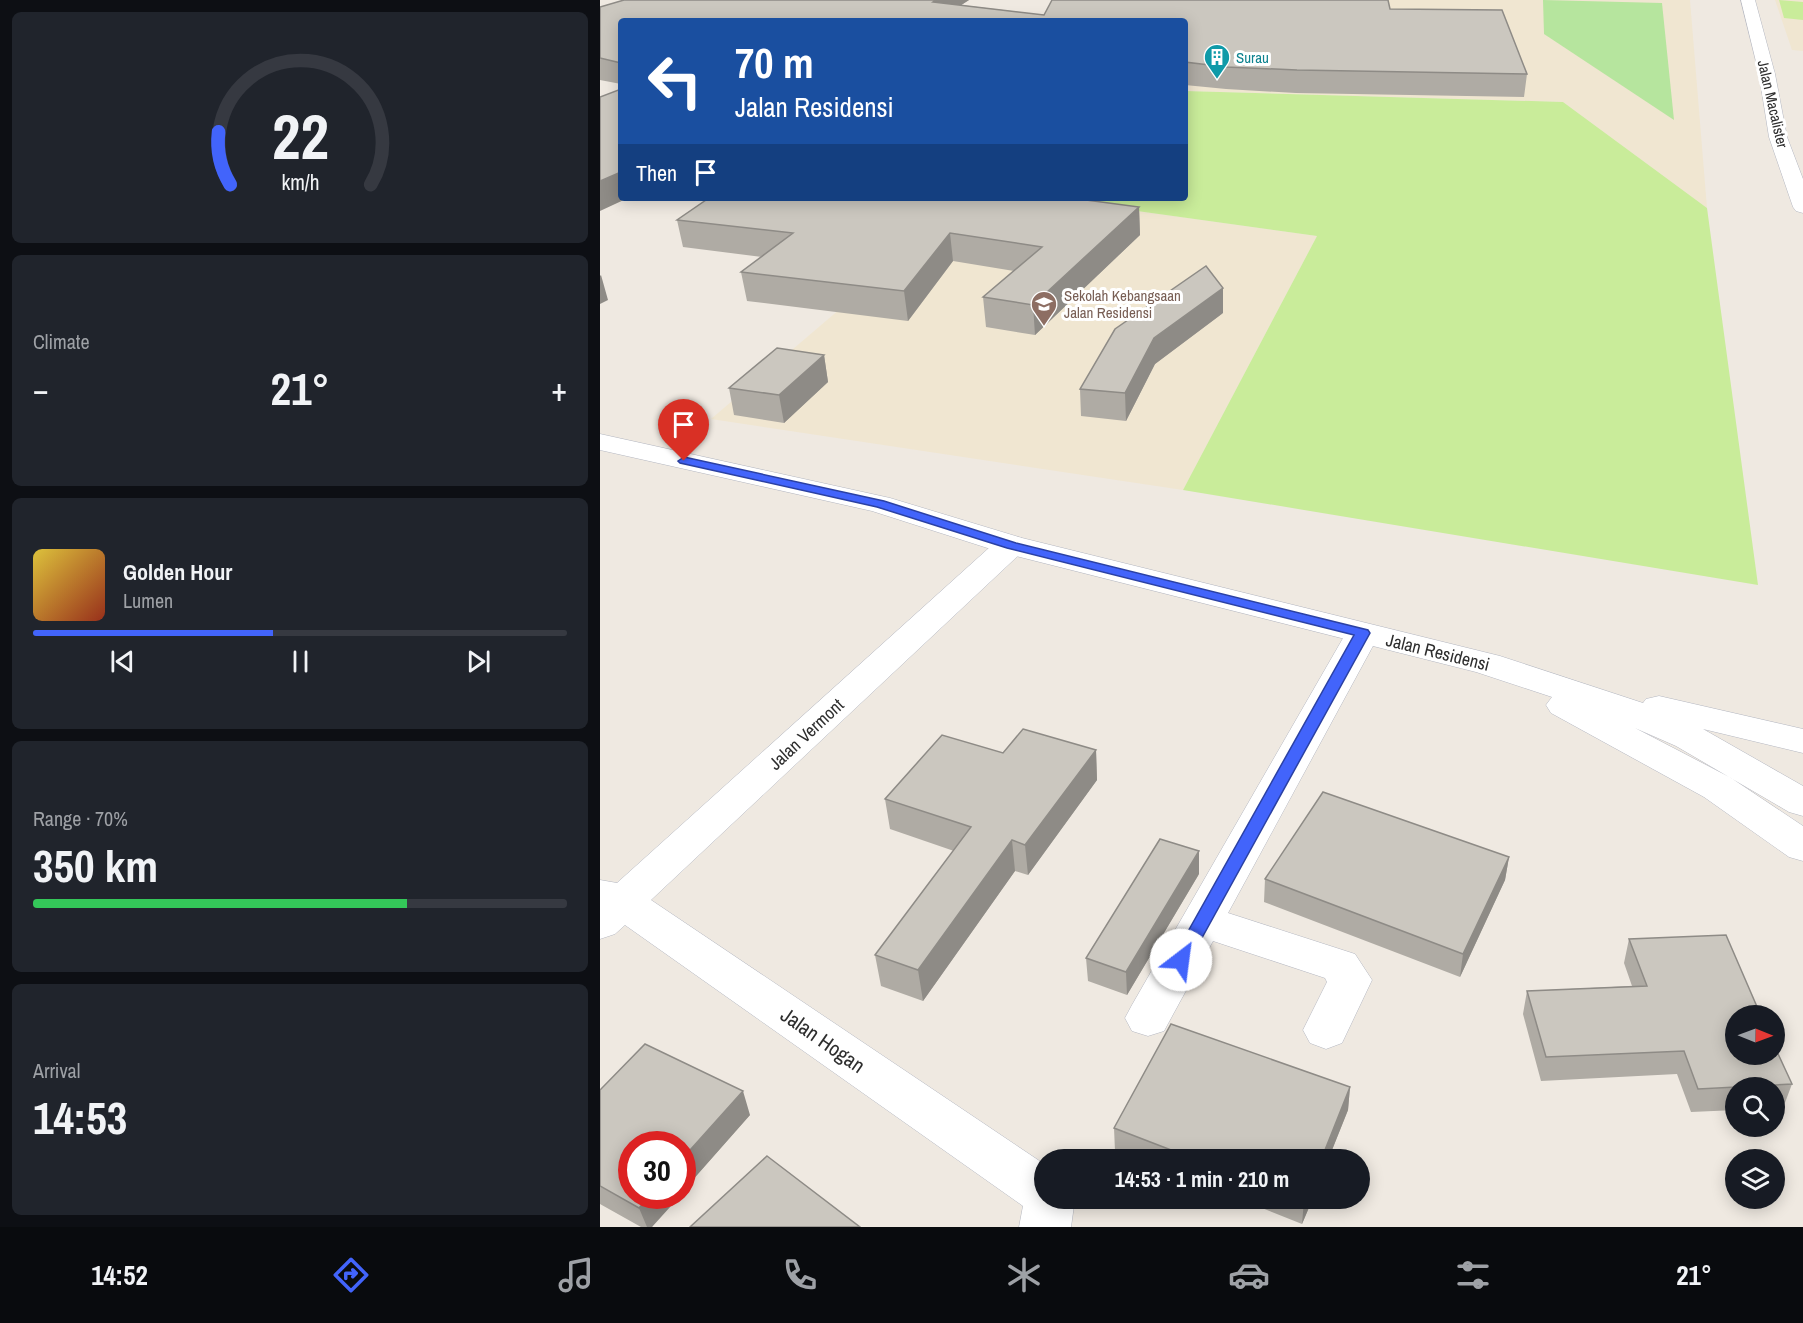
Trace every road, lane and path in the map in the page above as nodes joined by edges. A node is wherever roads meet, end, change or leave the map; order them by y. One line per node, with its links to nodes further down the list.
1 (1748, 0): 2 (main road, Jalan Macalister)
2 (1803, 207)
3 (600, 442): 4 (main road, Jalan Residensi)
4 (1011, 545): 5 (main road, Jalan Residensi); 10 (main road, Jalan Vermont)
5 (1363, 633): 6 (main road, Jalan Residensi); 11 (main road)
6 (1488, 664): 7 (main road); 8 (main road, Jalan Residensi); 9 (main road)
7 (1803, 741)
8 (1803, 803)
9 (1803, 847)
10 (608, 906): 14 (main road, Jalan Hogan)
11 (1203, 921): 12 (main road); 13 (main road)
12 (1148, 1018)
13 (1326, 1030)
14 (1034, 1185)
15 (1048, 1209): 16 (main road)
16 (1045, 1227)

